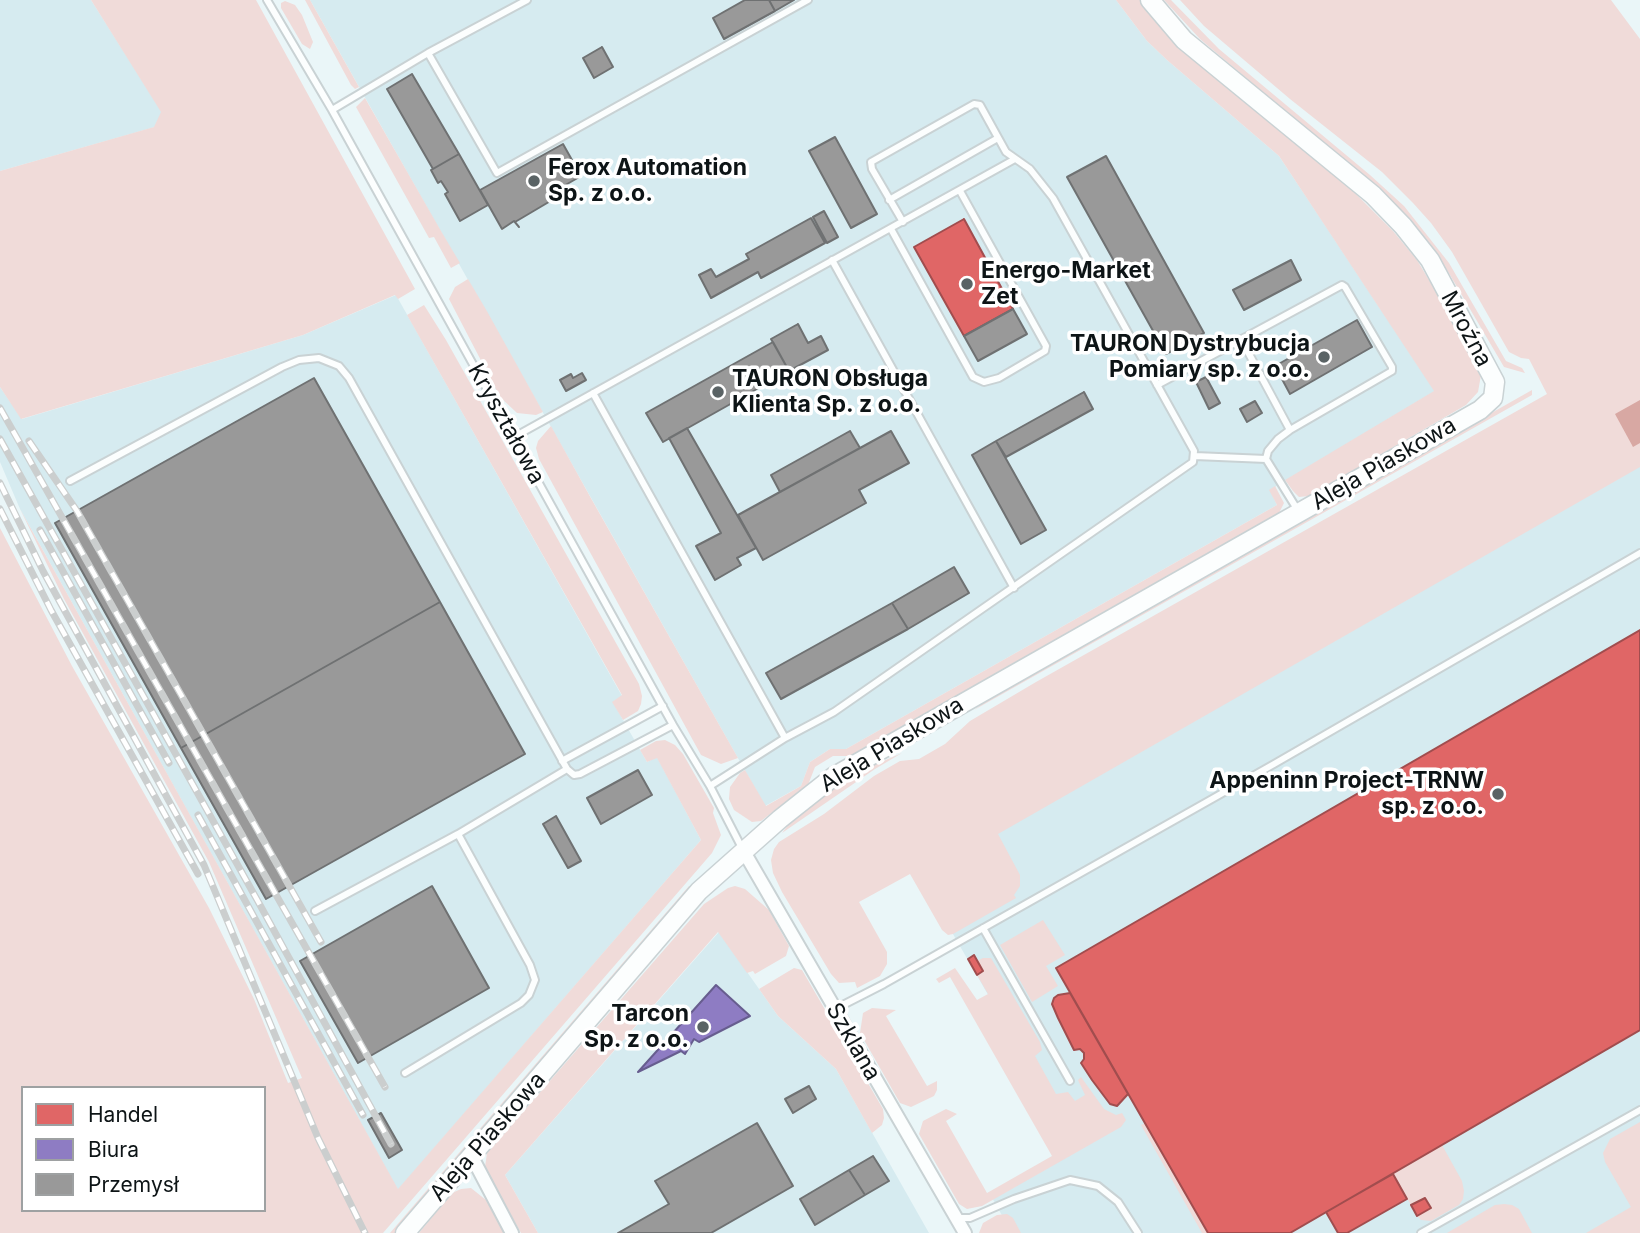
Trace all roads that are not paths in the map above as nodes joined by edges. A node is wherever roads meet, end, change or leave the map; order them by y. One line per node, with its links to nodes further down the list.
1 (267, 0): 6 (lane, Kryształowa)
2 (527, 0): 5 (lane)
3 (808, 0): 5 (lane)
4 (1150, 0): 17 (main road, Mroźna)
5 (428, 53): 6 (lane)
6 (332, 110): 19 (lane, Kryształowa)
7 (998, 138): 8 (lane); 10 (lane); 10 (lane)
8 (1015, 159): 9 (lane); 15 (lane)
9 (960, 191): 11 (lane); 12 (lane)
10 (890, 200): 11 (lane)
11 (903, 222): 12 (lane)
12 (891, 229): 13 (lane)
13 (832, 260): 16 (lane); 25 (lane)
14 (1241, 339): 15 (lane); 18 (lane); 18 (lane)
15 (1157, 385): 20 (lane)
16 (593, 393): 19 (lane); 28 (lane)
17 (1493, 398): 23 (main road, Aleja Piaskowa)
18 (1290, 430): 21 (lane)
19 (514, 437): 26 (lane, Kryształowa)
20 (1195, 456): 21 (lane); 25 (lane)
21 (1266, 459): 23 (lane)
22 (70, 481): 29 (lane)
23 (1299, 512): 33 (main road, Aleja Piaskowa)
24 (1640, 553): 35 (lane)
25 (1014, 589): 28 (lane)
26 (663, 706): 27 (lane, Kryształowa); 29 (lane)
27 (673, 725): 30 (lane); 31 (lane, Kryształowa)
28 (785, 738): 31 (lane)
29 (562, 761): 30 (lane)
30 (567, 769): 32 (lane)
31 (710, 786): 33 (lane, Kryształowa)
32 (458, 834): 34 (lane); 37 (lane)
33 (743, 850): 36 (street, Szklana); 40 (main road, Aleja Piaskowa)
34 (314, 911)
35 (983, 928): 36 (lane); 38 (lane)
36 (834, 1009): 41 (street, Szklana)
37 (405, 1073)
38 (1070, 1081)
39 (1640, 1110): 46 (lane)
40 (472, 1157): 42 (main road, Aleja Piaskowa); 43 (street)
41 (957, 1218): 44 (street, Szklana); 45 (lane)
42 (405, 1233)
43 (512, 1233)
44 (965, 1233)
45 (1138, 1233)
46 (1421, 1233)

